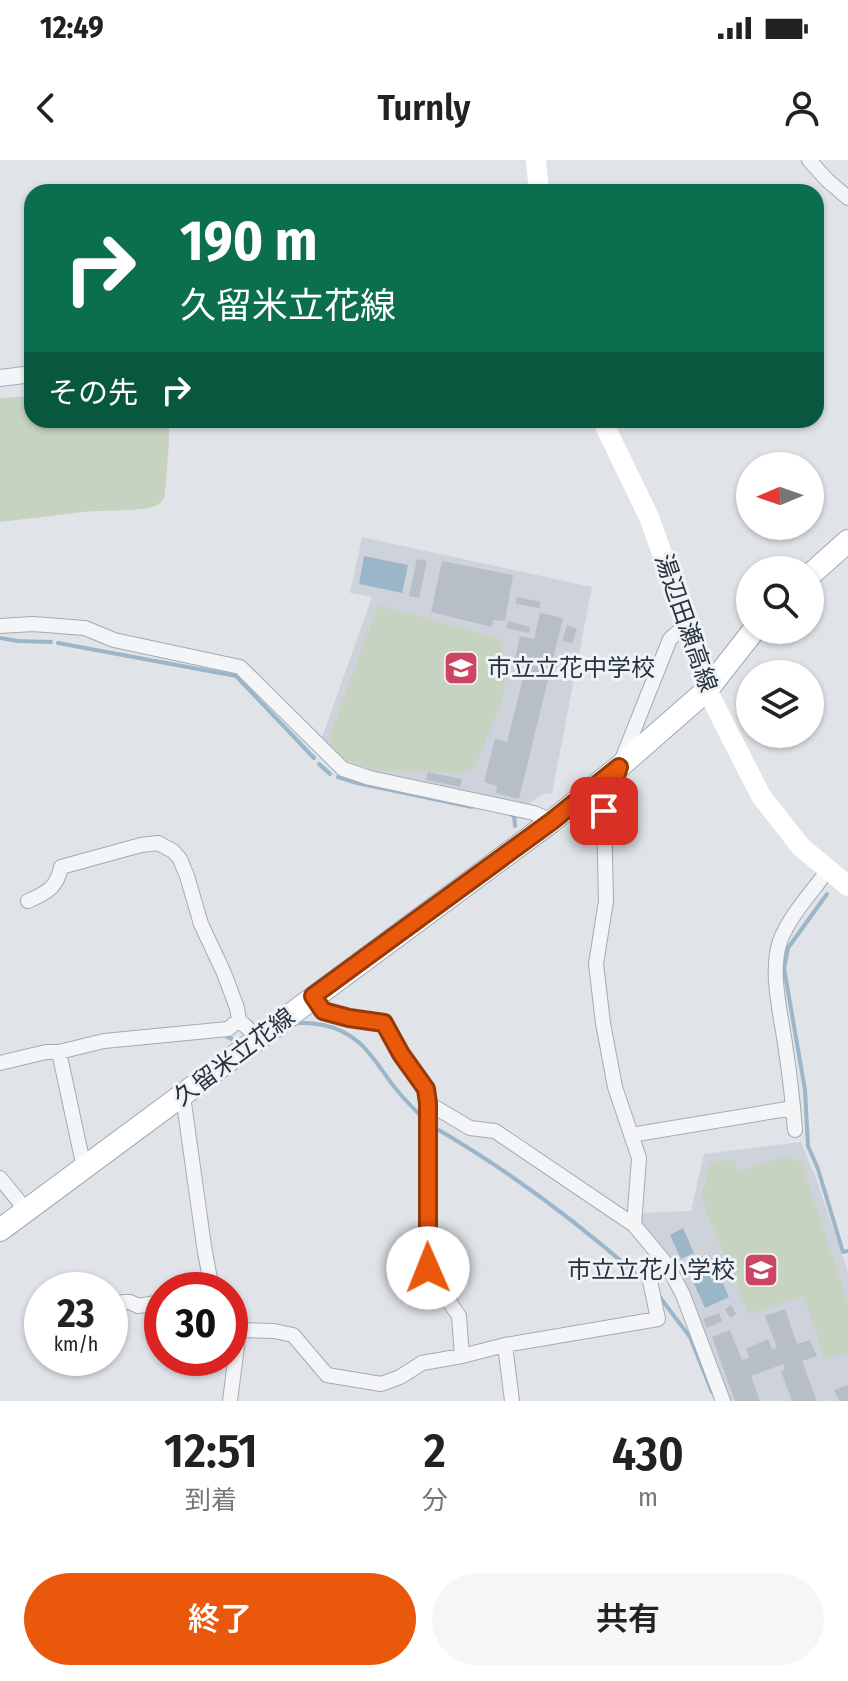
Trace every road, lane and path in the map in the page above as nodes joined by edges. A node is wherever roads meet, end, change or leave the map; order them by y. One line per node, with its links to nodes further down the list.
1 (536, 160): 3 (main road)
2 (809, 160): 4 (street)
3 (538, 184)
4 (848, 198)
5 (24, 375): 6 (street)
6 (0, 378)
7 (606, 428): 10 (main road, 湯辺田瀬高線)
8 (848, 541): 9 (main road)
9 (824, 562)
10 (687, 624): 13 (main road, 湯辺田瀬高線); 14 (street)
11 (0, 626): 15 (street)
12 (743, 644): 13 (main road, 久留米立花線)
13 (707, 690): 14 (main road, 久留米立花線); 16 (main road, 湯辺田瀬高線)
14 (619, 767): 15 (main road, 久留米立花線); 28 (street)
15 (552, 821): 19 (main road, 久留米立花線)
16 (828, 870): 17 (main road, 湯辺田瀬高線); 26 (street)
17 (848, 886)
18 (28, 901): 20 (street)
19 (313, 996): 21 (main road, 久留米立花線); 25 (street)
20 (239, 1020): 21 (street); 22 (street)
21 (258, 1038): 24 (main road, 久留米立花線)
22 (59, 1052): 23 (street); 29 (street)
23 (0, 1063)
24 (183, 1096): 29 (main road, 久留米立花線); 35 (street)
25 (428, 1103): 32 (street); 38 (street)
26 (793, 1108): 27 (street); 28 (street)
27 (795, 1130)
28 (631, 1135): 32 (street)
29 (84, 1168): 31 (main road, 久留米立花線)
30 (0, 1178): 31 (street)
31 (26, 1210): 33 (main road, 久留米立花線)
32 (634, 1225): 34 (street)
33 (0, 1230)
34 (668, 1266): 37 (street); 42 (street)
35 (209, 1272)
36 (248, 1326): 38 (street)
37 (505, 1345): 38 (street); 41 (street)
38 (462, 1356)
39 (231, 1376): 40 (street)
40 (230, 1401)
41 (512, 1401)
42 (723, 1401)

